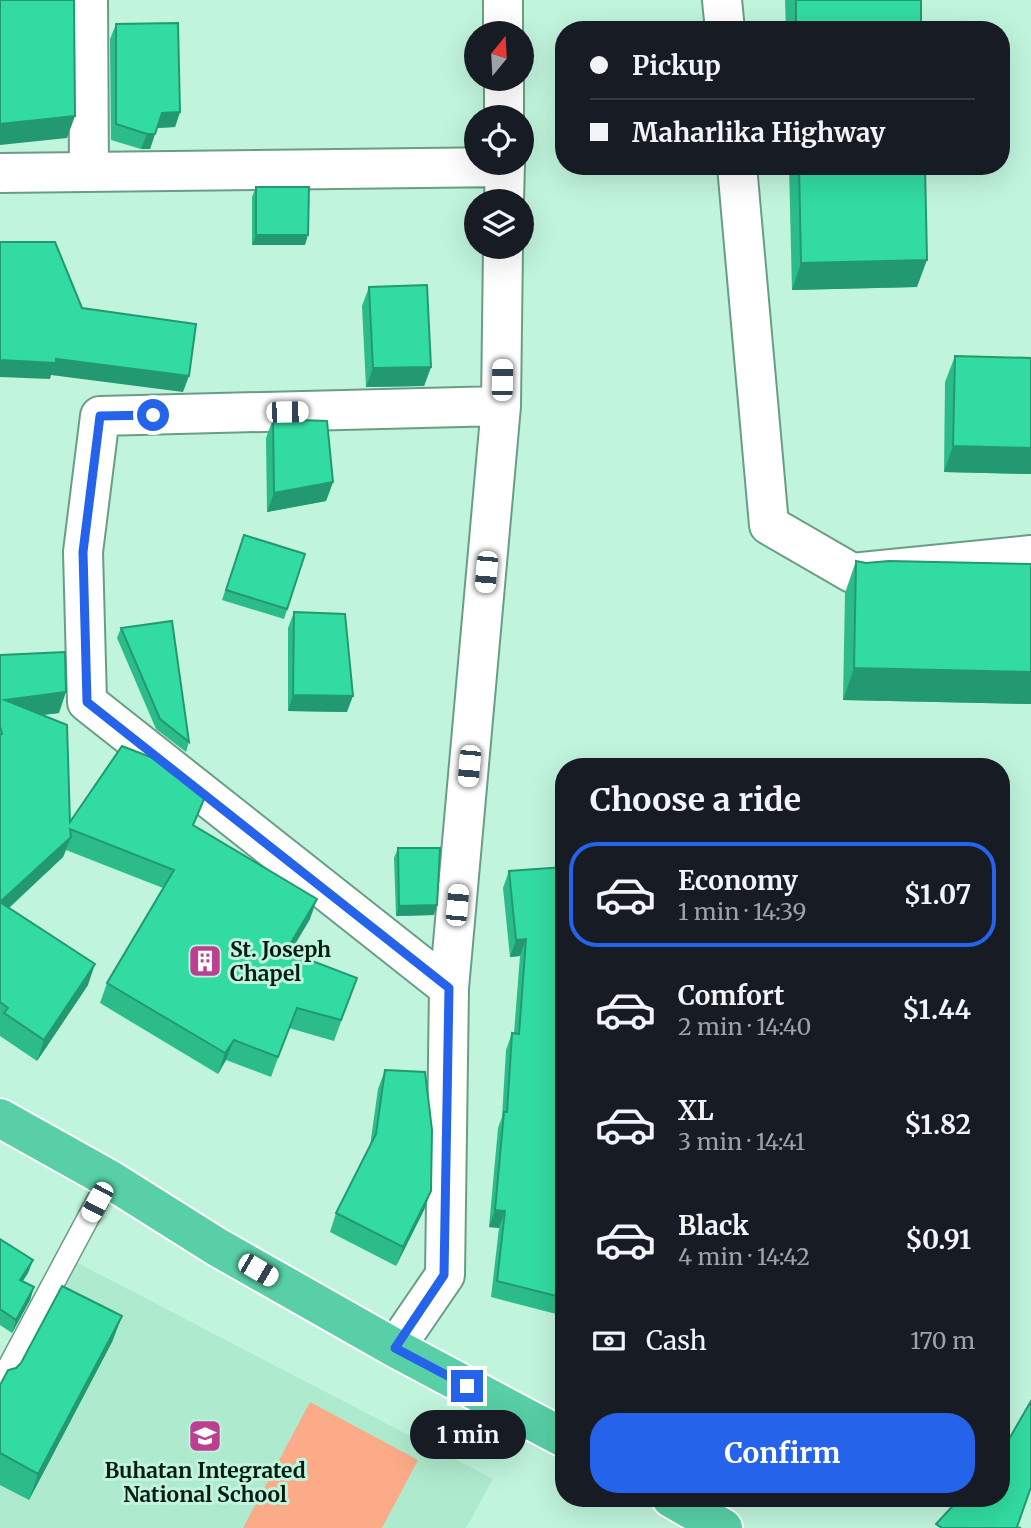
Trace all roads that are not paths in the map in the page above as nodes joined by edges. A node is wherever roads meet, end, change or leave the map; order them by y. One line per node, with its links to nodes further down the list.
1 (88, 0): 6 (street)
2 (503, 0): 4 (street)
3 (722, 0): 5 (street)
4 (503, 21)
5 (724, 21)
6 (89, 172): 7 (street); 9 (street)
7 (0, 173)
8 (738, 175): 12 (street)
9 (504, 177)
10 (503, 259): 11 (street)
11 (501, 406): 13 (street); 13 (street)
12 (1031, 555)
13 (449, 988): 16 (street)
14 (0, 1118): 15 (highway)
15 (109, 1179): 16 (highway); 17 (lane)
16 (395, 1348): 18 (highway)
17 (0, 1383)
18 (555, 1433)
19 (687, 1507): 20 (highway)
20 (723, 1528)

